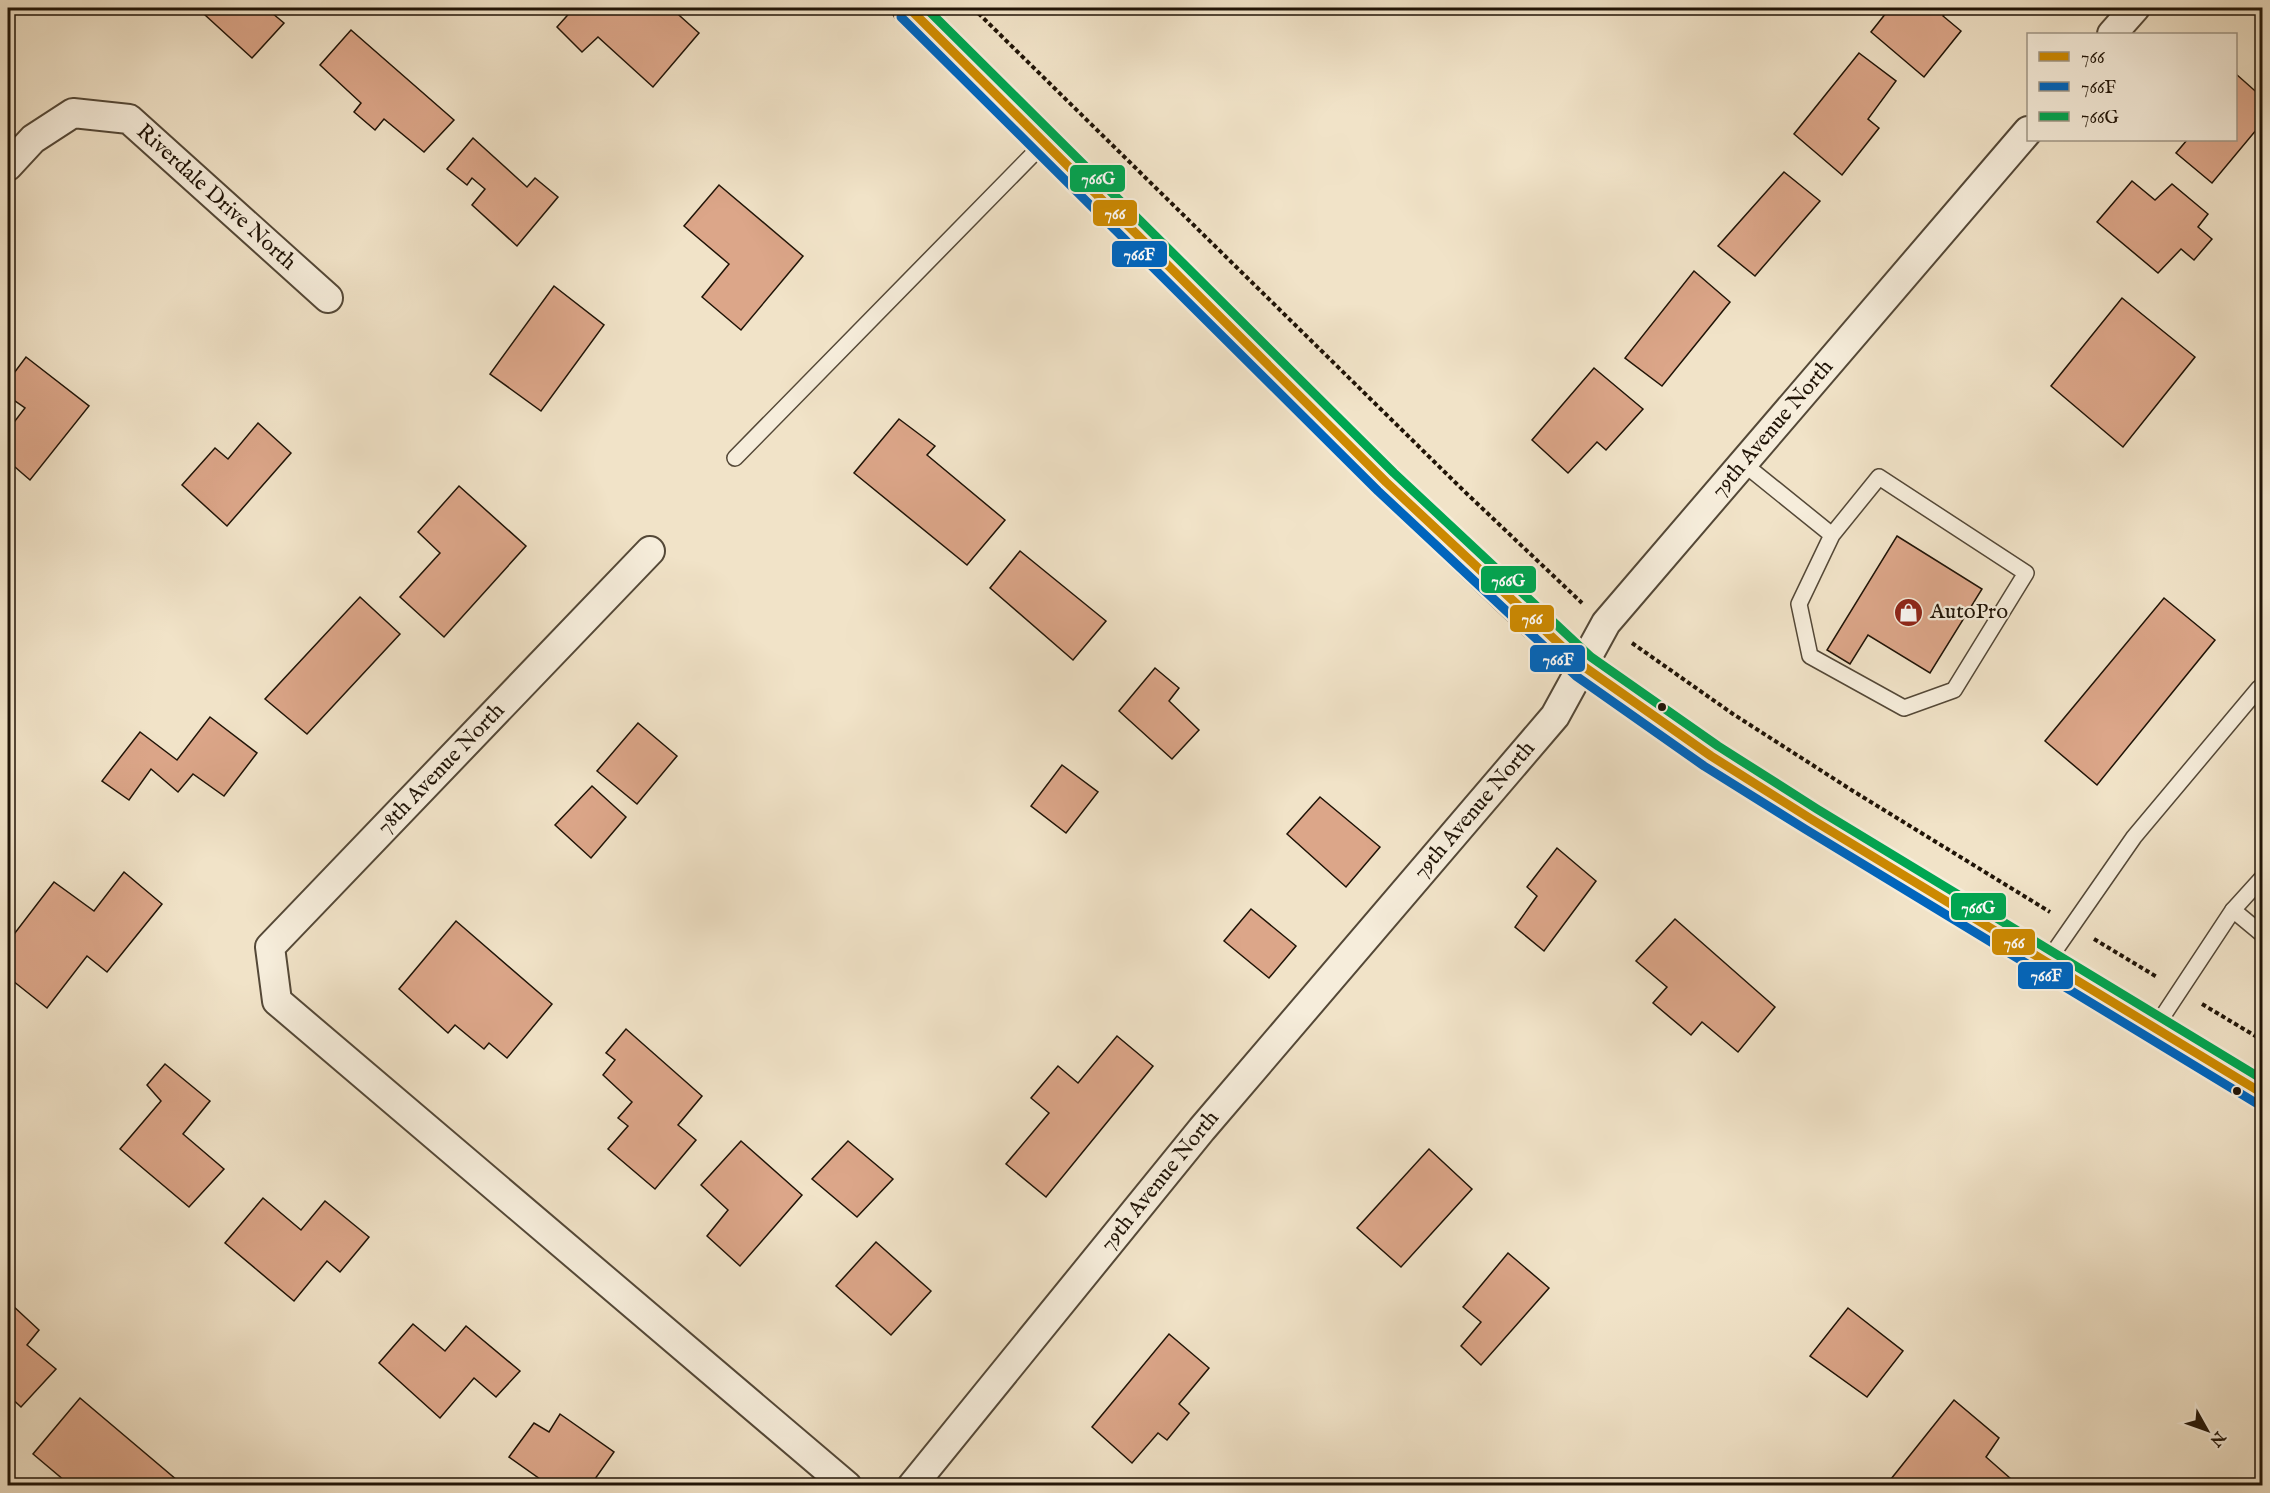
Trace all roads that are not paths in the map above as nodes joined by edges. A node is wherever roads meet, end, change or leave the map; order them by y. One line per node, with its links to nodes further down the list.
1 (909, 8): 5 (street)
2 (2135, 8): 3 (street)
3 (2113, 33)
4 (2027, 132): 9 (street, 79th Avenue North)
5 (1045, 142): 8 (lane); 12 (street)
6 (8, 166): 7 (street, Riverdale Drive North)
7 (328, 298)
8 (735, 458)
9 (1744, 464): 10 (lane); 12 (street, 79th Avenue North)
10 (1832, 535): 10 (lane)
11 (650, 551): 20 (street, 78th Avenue North)
12 (1583, 666): 17 (street); 21 (street, 79th Avenue North)
13 (2259, 688): 17 (lane)
14 (2262, 878): 15 (lane)
15 (2233, 910): 16 (lane); 18 (lane)
16 (2262, 934)
17 (2047, 962): 18 (street)
18 (2155, 1028): 19 (street)
19 (2262, 1093)
20 (847, 1485)
21 (912, 1485)

